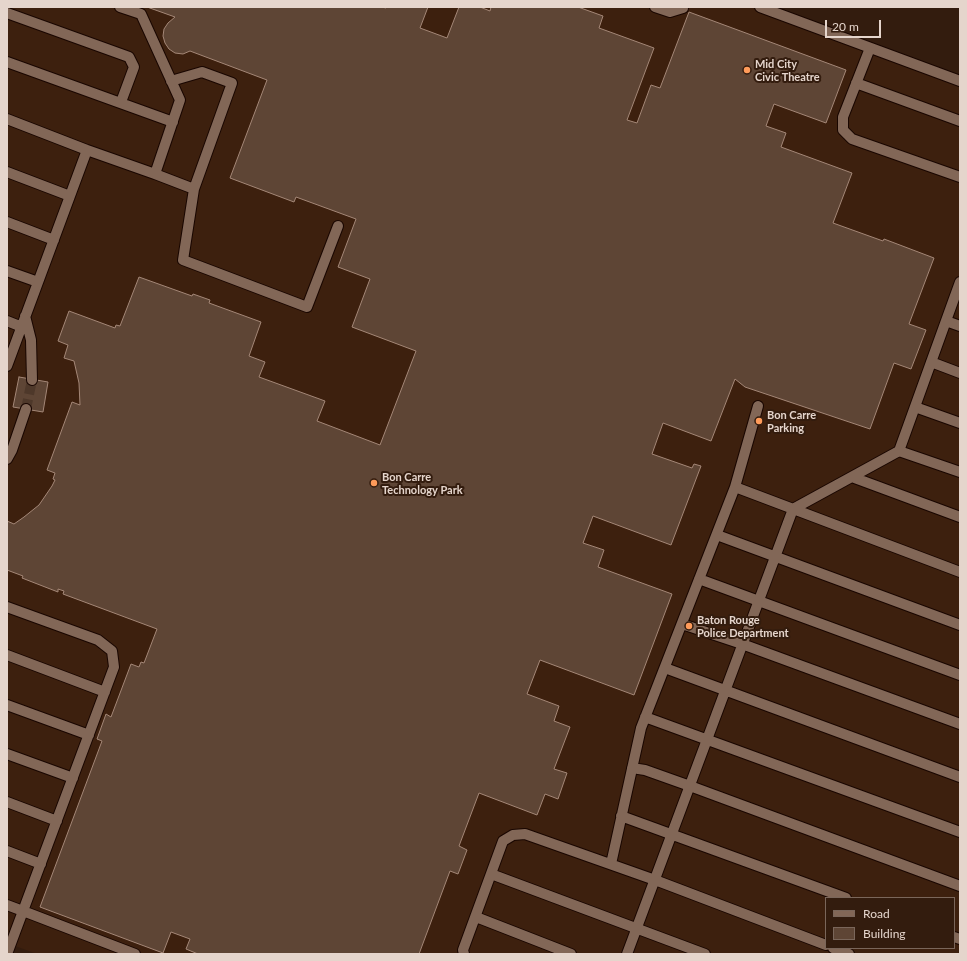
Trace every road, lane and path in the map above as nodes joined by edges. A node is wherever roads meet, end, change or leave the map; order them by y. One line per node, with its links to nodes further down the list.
1 (120, 7): 8 (street)
2 (655, 7): 3 (street)
3 (683, 7)
4 (760, 7): 6 (street)
5 (7, 13): 11 (street)
6 (870, 48): 9 (street); 10 (street)
7 (7, 62): 11 (street)
8 (171, 80): 14 (street); 19 (street)
9 (960, 81)
10 (856, 83): 13 (street); 18 (street)
11 (121, 102): 14 (street)
12 (7, 119): 15 (street)
13 (960, 121)
14 (173, 122): 17 (street)
15 (87, 150): 17 (street); 20 (street)
16 (7, 172): 20 (street)
17 (155, 174): 19 (street)
18 (960, 177)
19 (194, 189): 22 (street)
20 (70, 196): 23 (street)
21 (7, 222): 23 (street)
22 (338, 226)
23 (54, 240): 25 (street)
24 (7, 270): 25 (street)
25 (38, 282): 27 (street)
26 (960, 282): 29 (street)
27 (25, 316): 31 (street); 35 (street)
28 (7, 321): 31 (street)
29 (946, 321): 30 (street); 32 (street)
30 (960, 326)
31 (22, 327): 33 (street)
32 (931, 362): 34 (street); 37 (street)
33 (7, 366)
34 (960, 372)
35 (32, 380)
36 (758, 406): 44 (street)
37 (915, 407): 39 (street); 40 (street)
38 (26, 409): 41 (street)
39 (960, 423)
40 (899, 451): 42 (street); 43 (street)
41 (7, 459)
42 (960, 472)
43 (852, 477): 45 (street); 46 (street)
44 (735, 487): 45 (street); 47 (street)
45 (792, 509): 48 (street); 49 (street)
46 (960, 517)
47 (717, 535): 48 (street); 50 (street)
48 (775, 557): 51 (street); 54 (street)
49 (960, 572)
50 (699, 579): 51 (street); 53 (street)
51 (759, 601): 55 (street); 58 (street)
52 (7, 607): 60 (street)
53 (682, 624): 55 (street); 57 (street)
54 (960, 625)
55 (742, 644): 59 (street); 63 (street)
56 (7, 655): 60 (street)
57 (665, 668): 59 (street); 62 (street)
58 (960, 675)
59 (725, 691): 65 (street); 68 (street)
60 (105, 692): 64 (street)
61 (7, 705): 64 (street)
62 (645, 717): 65 (street); 67 (street)
63 (960, 724)
64 (89, 735): 69 (street)
65 (707, 740): 70 (street); 74 (street)
66 (7, 754): 69 (street)
67 (632, 768): 70 (street); 72 (street)
68 (960, 777)
69 (73, 778): 73 (street)
70 (690, 786): 75 (street); 81 (street)
71 (7, 802): 73 (street)
72 (622, 816): 75 (street); 78 (street)
73 (57, 821): 77 (street)
74 (960, 832)
75 (672, 834): 80 (street); 82 (street)
76 (7, 851): 77 (street)
77 (41, 864): 84 (street)
78 (611, 864): 79 (street); 80 (street)
79 (491, 874): 85 (street); 86 (street)
80 (655, 880): 86 (street); 87 (street)
81 (960, 886)
82 (843, 897)
83 (7, 905): 84 (street)
84 (23, 912): 89 (street); 90 (street)
85 (476, 917): 91 (street); 92 (street)
86 (637, 929): 93 (street); 94 (street)
87 (825, 945)
88 (836, 949): 95 (street)
89 (7, 954)
90 (135, 954)
91 (464, 954)
92 (571, 954)
93 (628, 954)
94 (705, 954)
95 (849, 954)

